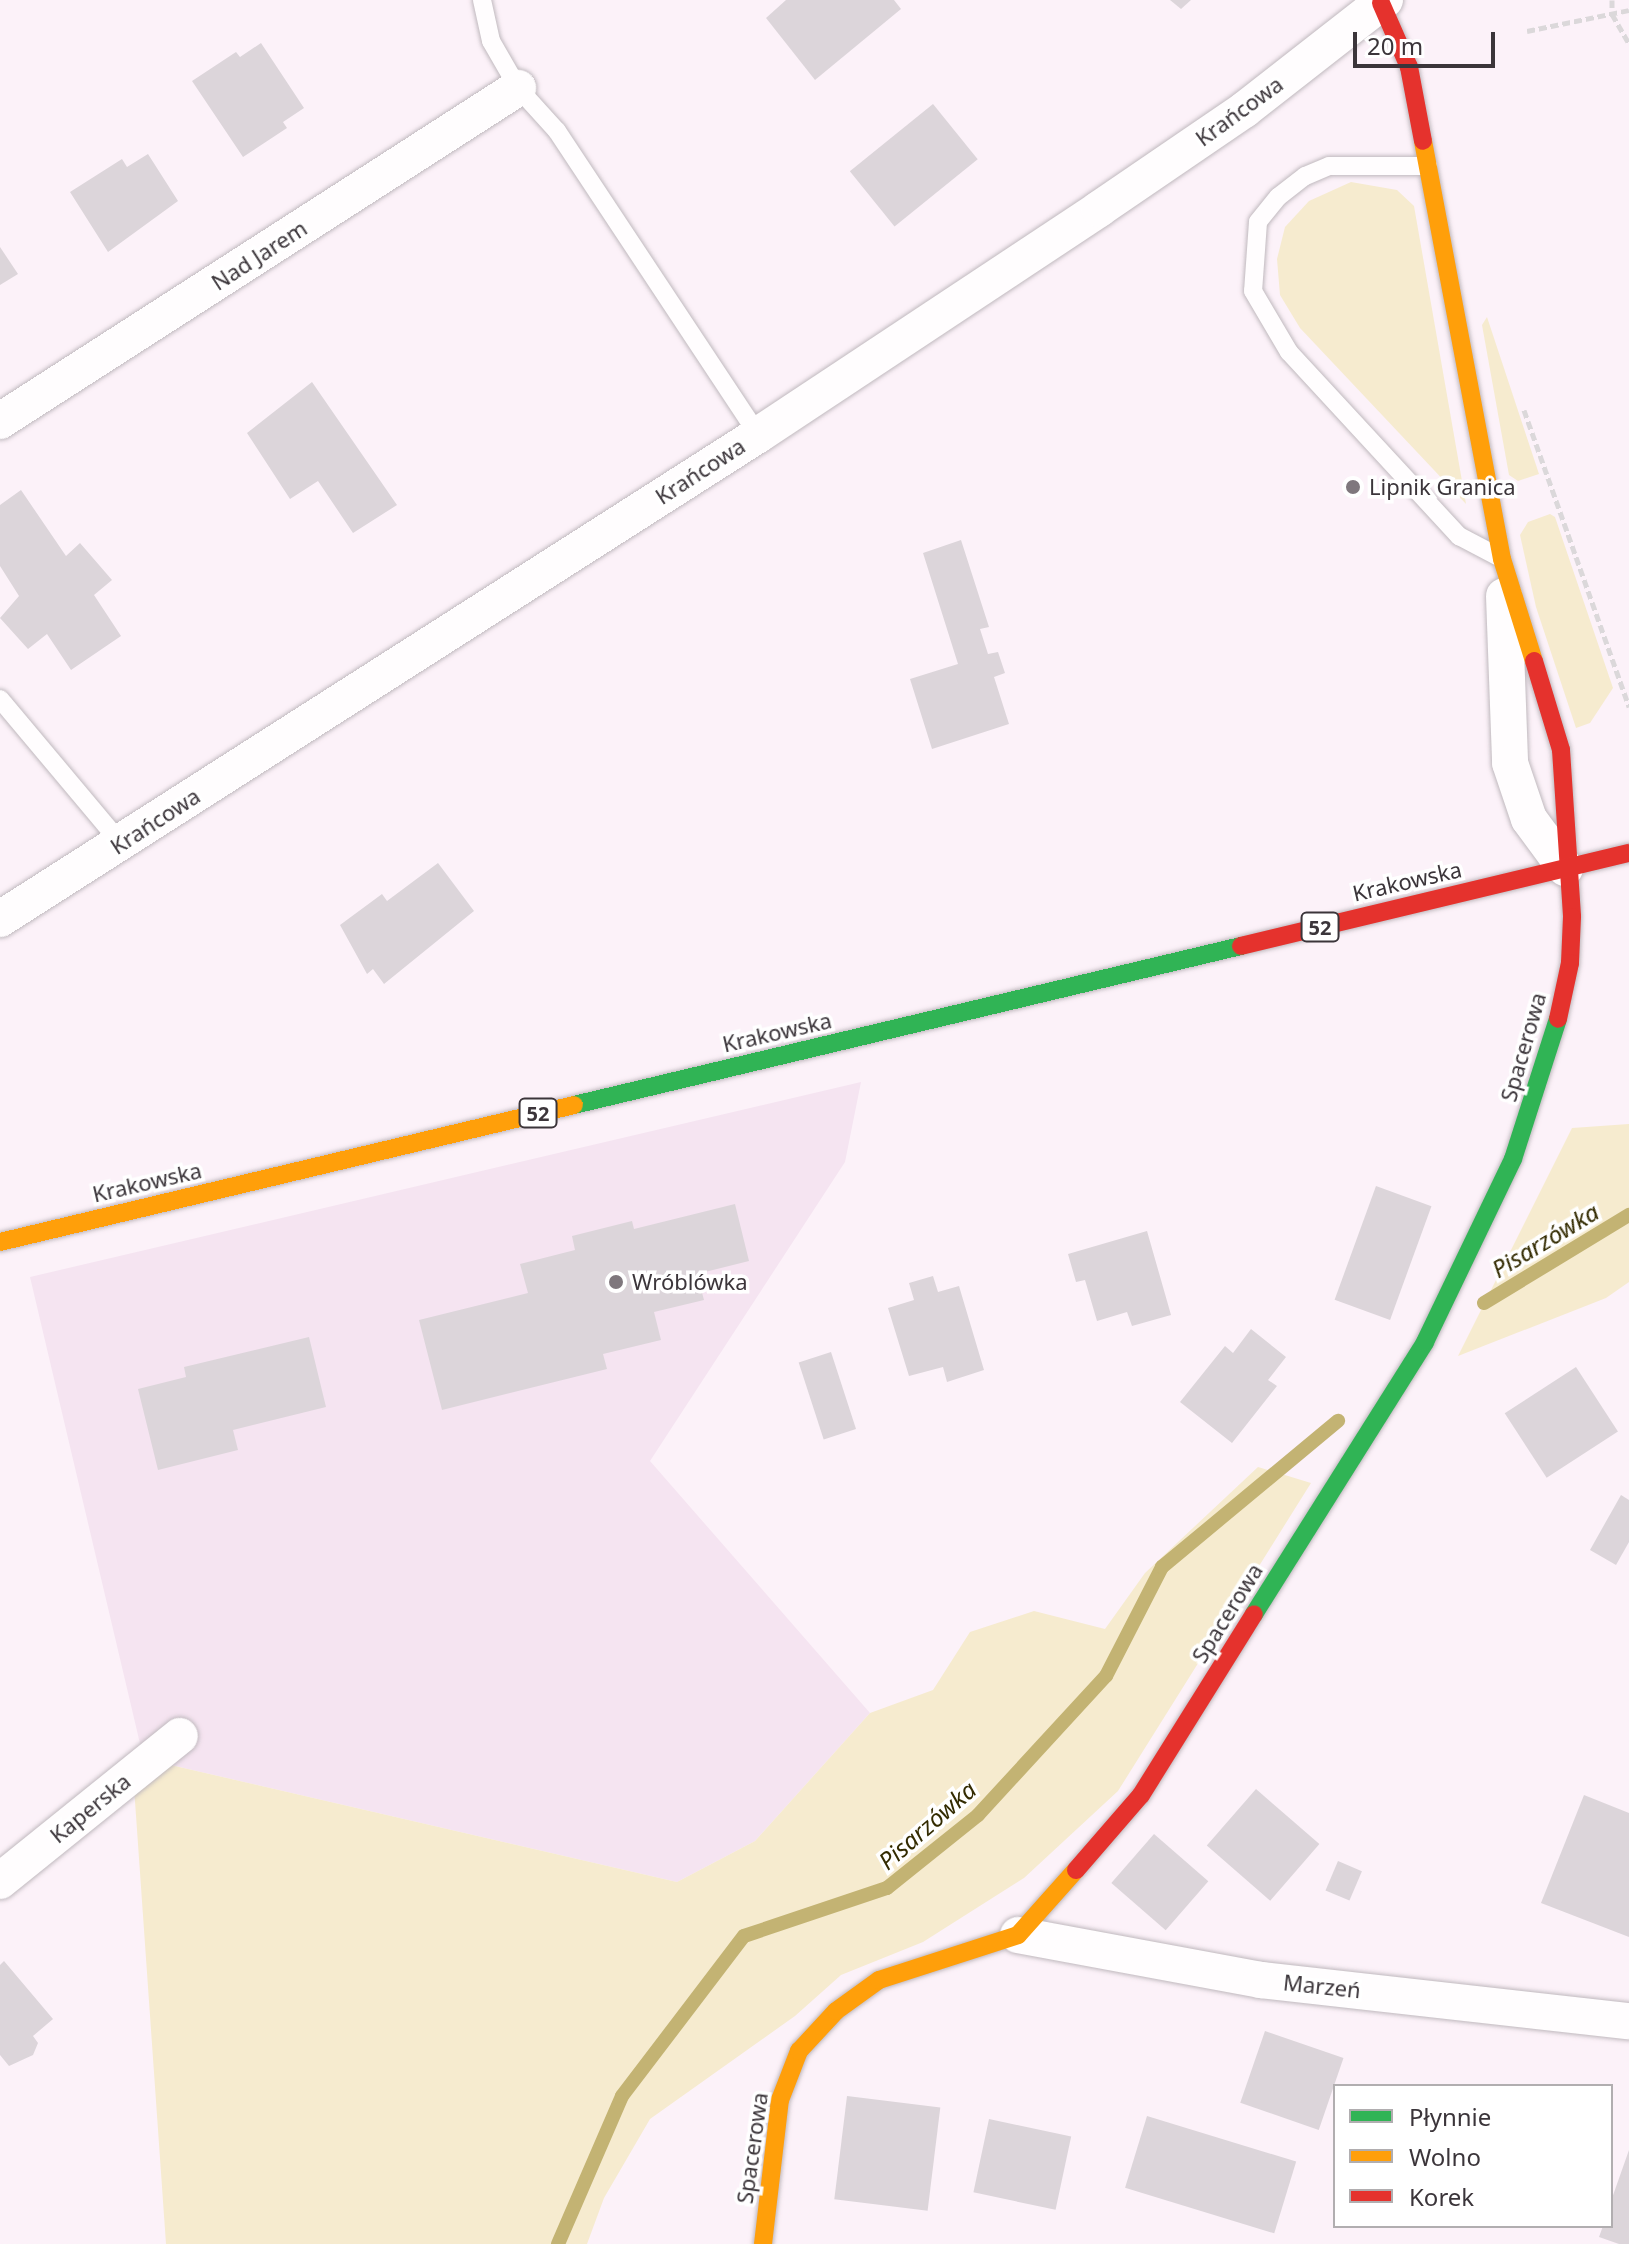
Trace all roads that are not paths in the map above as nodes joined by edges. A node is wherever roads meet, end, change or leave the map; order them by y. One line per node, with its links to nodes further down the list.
1 (482, 0): 3 (lane)
2 (1383, 2): 4 (street, Spacerowa); 6 (street, Krańcowa)
3 (518, 88): 5 (street, Nad Jarem); 6 (lane)
4 (1428, 166): 7 (street, Spacerowa); 7 (lane)
5 (0, 421)
6 (758, 435): 9 (street, Krańcowa)
7 (1502, 559): 11 (street, Spacerowa); 11 (street)
8 (0, 699): 9 (lane)
9 (121, 843): 12 (street, Krańcowa)
10 (1629, 853): 11 (street, 52)
11 (1565, 868): 13 (street, Krakowska / 52); 16 (street, Spacerowa)
12 (0, 919)
13 (0, 1242)
14 (180, 1736): 15 (street, Kaperska)
15 (0, 1881)
16 (1018, 1935): 17 (street, Marzeń); 18 (street, Spacerowa)
17 (1629, 2021)
18 (763, 2244)

